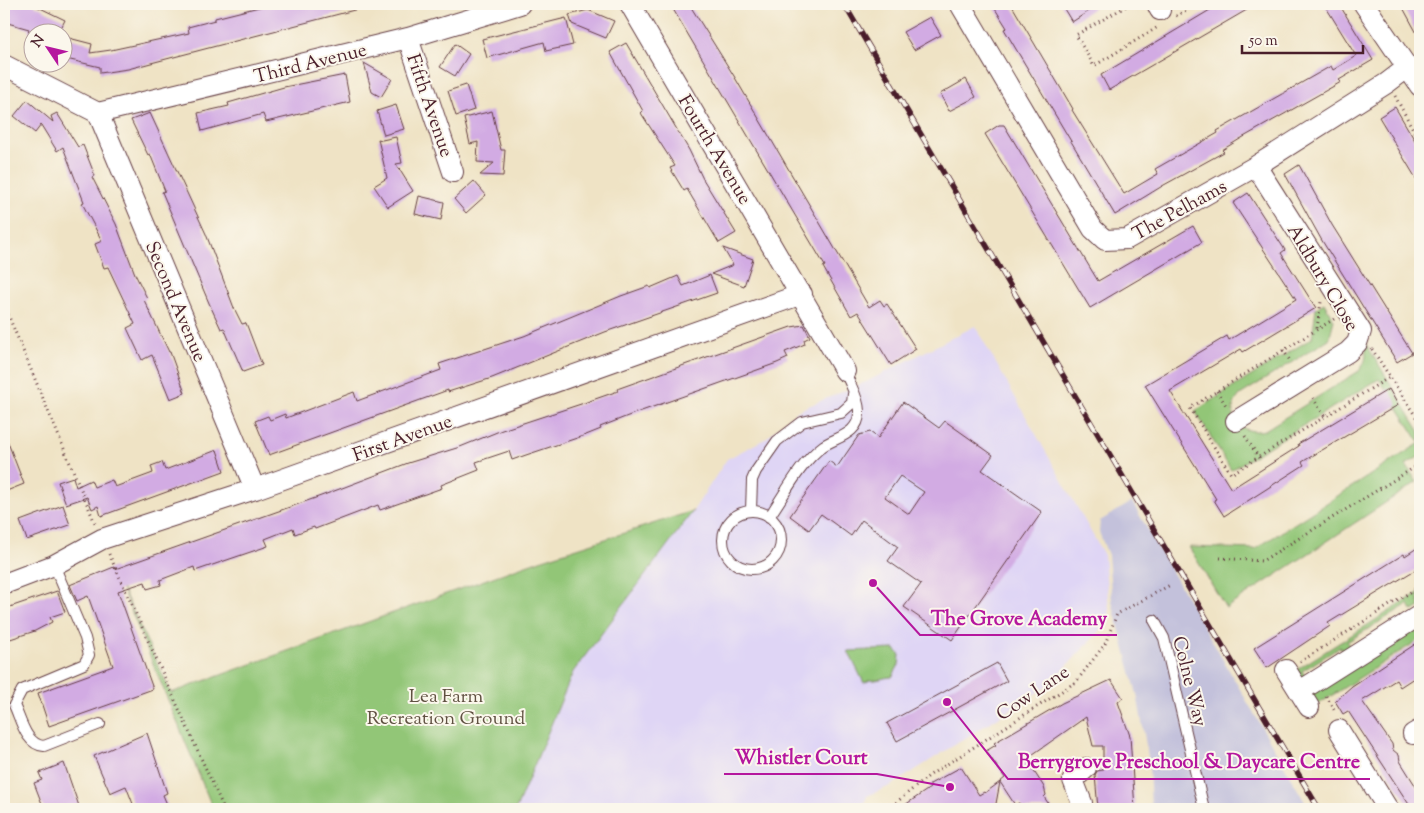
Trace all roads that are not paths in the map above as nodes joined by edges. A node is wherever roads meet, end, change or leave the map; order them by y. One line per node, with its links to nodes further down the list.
1 (520, 4): 5 (street, Third Avenue)
2 (630, 4): 12 (street, Fourth Avenue)
3 (960, 4): 10 (street, The Pelhams)
4 (1364, 4): 7 (street)
5 (408, 38): 9 (street, Third Avenue); 11 (street, Fifth Avenue)
6 (4, 65): 9 (street)
7 (1408, 67): 8 (street); 10 (street, The Pelhams)
8 (1420, 86)
9 (98, 114): 16 (street, Second Avenue)
10 (1256, 166): 15 (street, Aldbury Close)
11 (453, 172)
12 (802, 294): 13 (street, Fourth Avenue); 16 (street, First Avenue)
13 (845, 371): 14 (lane)
14 (853, 394): 17 (lane); 18 (lane)
15 (1236, 421)
16 (255, 489): 19 (street, First Avenue)
17 (751, 511): 18 (lane); 18 (lane)
18 (769, 517)
19 (54, 564): 20 (street, First Avenue); 24 (lane)
20 (4, 584)
21 (1420, 615): 23 (street)
22 (1154, 620): 28 (lane, Colne Way)
23 (1286, 670)
24 (100, 724)
25 (1339, 730): 29 (street)
26 (1086, 768): 27 (street)
27 (1081, 809)
28 (1204, 809)
29 (1388, 809)

